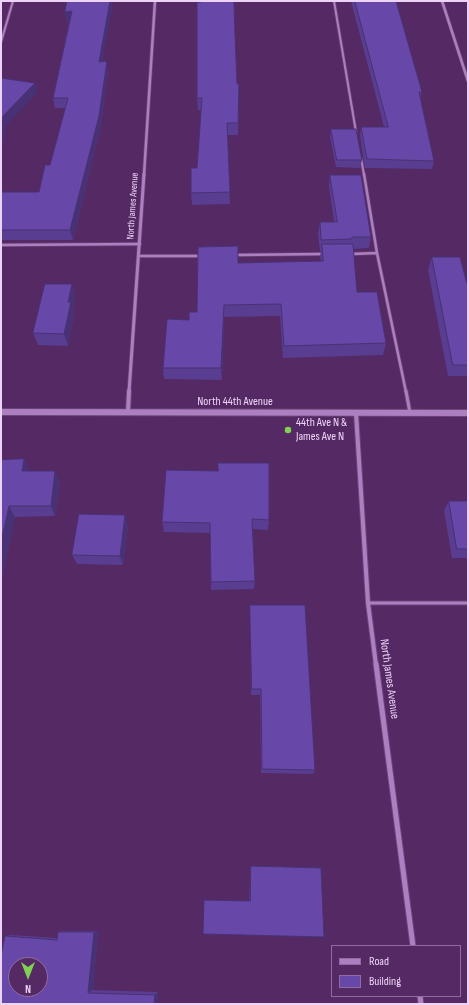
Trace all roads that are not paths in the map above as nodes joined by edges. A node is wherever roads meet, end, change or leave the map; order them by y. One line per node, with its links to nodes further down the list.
1 (13, 1): 5 (lane)
2 (155, 1): 9 (street, North James Avenue)
3 (334, 1): 7 (lane)
4 (442, 1): 6 (street)
5 (1, 42)
6 (468, 81)
7 (357, 135)
8 (360, 151): 11 (lane)
9 (140, 244): 10 (lane); 15 (street, North James Avenue)
10 (1, 245)
11 (377, 253): 13 (lane); 20 (lane)
12 (330, 254): 14 (lane)
13 (345, 254)
14 (235, 255)
15 (139, 256): 16 (lane); 18 (street, North James Avenue)
16 (203, 256)
17 (1, 412): 18 (street, North 44th Avenue)
18 (128, 412): 19 (street, North 44th Avenue)
19 (356, 413): 20 (street, North 44th Avenue); 22 (street, North James Avenue)
20 (410, 413): 21 (street, North 44th Avenue)
21 (468, 413)
22 (368, 603): 23 (lane); 24 (street, North James Avenue)
23 (468, 603)
24 (413, 945)

